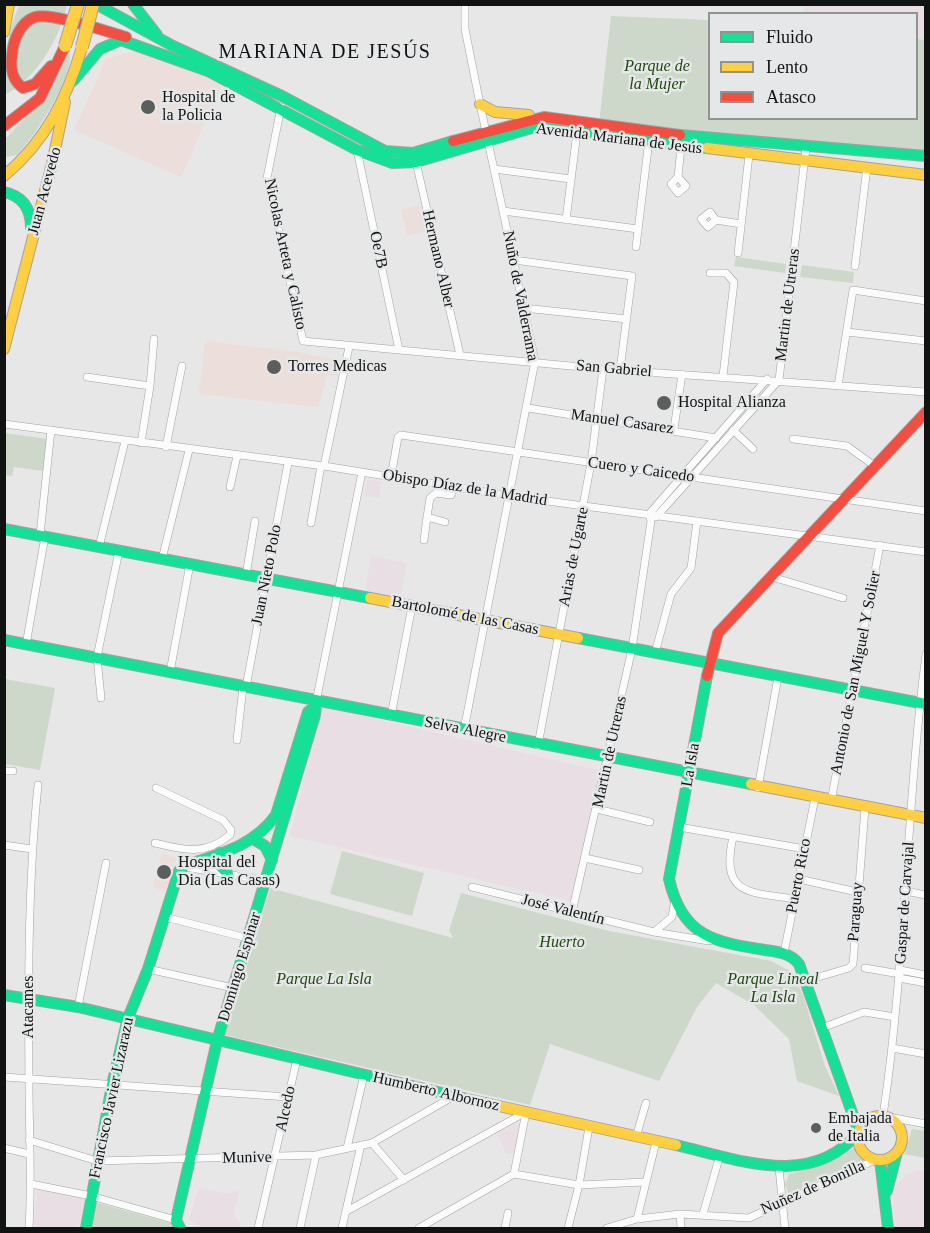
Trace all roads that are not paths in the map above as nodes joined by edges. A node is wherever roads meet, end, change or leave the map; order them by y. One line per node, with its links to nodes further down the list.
1 (9, 4): 6 (street)
2 (78, 4): 8 (street, bridge)
3 (94, 4): 7 (street, Avenida Mariana de Jesús); 10 (street, bridge)
4 (133, 4): 7 (street)
5 (465, 4): 14 (street, Nuño de Valderrama)
6 (4, 32)
7 (157, 35): 13 (street, Avenida Mariana de Jesús)
8 (65, 46): 9 (street); 11 (street)
9 (184, 61): 10 (street, Avenida Mariana de Jesús); 13 (street, Avenida Mariana de Jesús)
10 (73, 81): 12 (street)
11 (40, 98): 16 (street); 18 (street)
12 (66, 98): 24 (street); 42 (street, Juan Acevedo)
13 (282, 102): 19 (street, Avenida Mariana de Jesús); 23 (street, Avenida Mariana de Jesús); 53 (street, Nicolas Arteta y Calisto)
14 (480, 104): 15 (street); 19 (street, Nuño de Valderrama)
15 (544, 117): 19 (street, Avenida Mariana de Jesús); 20 (street, Avenida Mariana de Jesús)
16 (4, 126)
17 (577, 132): 19 (street, Avenida Mariana de Jesús); 20 (street, Avenida Mariana de Jesús); 35 (street)
18 (4, 134)
19 (487, 135): 28 (street, Avenida Mariana de Jesús); 31 (street, Nuño de Valderrama)
20 (650, 137): 21 (street, Avenida Mariana de Jesús); 41 (street)
21 (678, 142): 22 (street, Avenida Mariana de Jesús); 25 (street, Avenida Mariana de Jesús); 34 (street)
22 (806, 148): 26 (street, Avenida Mariana de Jesús); 27 (street, Martin de Utreras)
23 (357, 150): 28 (street, Avenida Mariana de Jesús); 57 (street, Oe7B)
24 (30, 155): 29 (street); 33 (street)
25 (749, 155): 27 (street, Avenida Mariana de Jesús); 40 (street)
26 (926, 156)
27 (805, 161): 30 (street, Avenida Mariana de Jesús); 67 (street, Martin de Utreras)
28 (416, 162): 58 (street, Hermano Alber)
29 (4, 164)
30 (867, 167): 32 (street, Avenida Mariana de Jesús); 46 (street)
31 (494, 169): 35 (street); 37 (street, Nuño de Valderrama)
32 (926, 175)
33 (4, 176)
34 (678, 177)
35 (571, 179): 38 (street)
36 (4, 192): 42 (street, Juan Acevedo)
37 (503, 211): 38 (street); 45 (street, Nuño de Valderrama)
38 (566, 220): 41 (street)
39 (716, 220): 40 (street)
40 (741, 224): 44 (street)
41 (638, 230): 43 (street)
42 (31, 244): 56 (street, Juan Acevedo)
43 (636, 247)
44 (738, 253)
45 (514, 260): 49 (street, Nuño de Valderrama); 50 (street)
46 (855, 266)
47 (710, 273): 64 (street)
48 (926, 301): 51 (street)
49 (524, 308): 50 (street); 59 (street, Nuño de Valderrama)
50 (627, 319): 62 (street)
51 (847, 332): 54 (street); 69 (street)
52 (154, 339): 68 (street)
53 (303, 341): 55 (street, San Gabriel)
54 (926, 341)
55 (349, 346): 57 (street, San Gabriel); 89 (street)
56 (4, 349)
57 (399, 350): 58 (street, San Gabriel)
58 (460, 356): 59 (street, San Gabriel)
59 (535, 362): 61 (street, San Gabriel); 71 (street, Nuño de Valderrama)
60 (182, 366): 82 (street)
61 (603, 369): 62 (street, San Gabriel); 73 (street, Arias de Ugarte)
62 (620, 370): 63 (street, San Gabriel)
63 (682, 374): 64 (street, San Gabriel); 75 (street)
64 (723, 376): 66 (street, San Gabriel)
65 (87, 377): 68 (street)
66 (767, 379): 67 (street, San Gabriel); 78 (street, Martin de Utreras)
67 (779, 381): 69 (street, San Gabriel); 76 (street, Martin de Utreras)
68 (150, 386): 81 (street)
69 (838, 386): 70 (street, San Gabriel)
70 (926, 392)
71 (528, 408): 73 (street, Manuel Casarez); 85 (street, Nuño de Valderrama)
72 (926, 412): 90 (street, La Isla)
73 (597, 418): 75 (street, Manuel Casarez); 88 (street, Arias de Ugarte)
74 (4, 424): 77 (street, Obispo Díaz de la Madrid)
75 (674, 429): 78 (street, Manuel Casarez)
76 (733, 429): 83 (street); 94 (street, Martin de Utreras)
77 (51, 430): 80 (street, Obispo Díaz de la Madrid); 108 (street)
78 (716, 438): 93 (street, Martin de Utreras)
79 (793, 439): 90 (street)
80 (125, 441): 81 (street, Obispo Díaz de la Madrid); 112 (street)
81 (141, 443): 82 (street, Obispo Díaz de la Madrid)
82 (166, 447): 84 (street, Obispo Díaz de la Madrid)
83 (753, 449)
84 (189, 450): 86 (street, Obispo Díaz de la Madrid); 115 (street)
85 (520, 452): 88 (street, Cuero y Caicedo); 92 (street, Cuero y Caicedo); 97 (street, Nuño de Valderrama)
86 (237, 456): 87 (street, Obispo Díaz de la Madrid); 95 (street)
87 (288, 463): 89 (street, Obispo Díaz de la Madrid); 119 (street, Juan Nieto Polo)
88 (591, 463): 93 (street, Cuero y Caicedo); 99 (street, Arias de Ugarte)
89 (323, 466): 91 (street, Obispo Díaz de la Madrid); 106 (street)
90 (876, 467): 98 (street, La Isla)
91 (362, 472): 92 (street, Obispo Díaz de la Madrid); 120 (street, Domingo Espinar)
92 (391, 477): 96 (street, Obispo Díaz de la Madrid)
93 (683, 477): 94 (street, Cuero y Caicedo); 102 (street, Martin de Utreras)
94 (692, 477): 98 (street, Cuero y Caicedo); 102 (street, Martin de Utreras)
95 (230, 487)
96 (454, 487): 97 (street, Obispo Díaz de la Madrid); 101 (street)
97 (510, 496): 99 (street, Obispo Díaz de la Madrid); 123 (street, Nuño de Valderrama)
98 (845, 500): 100 (street, Cuero y Caicedo); 109 (street, La Isla)
99 (583, 506): 102 (street, Obispo Díaz de la Madrid); 124 (street, Arias de Ugarte)
100 (926, 511)
101 (428, 517): 105 (street); 110 (street)
102 (653, 517): 104 (street, Obispo Díaz de la Madrid); 127 (street, Martin de Utreras)
103 (255, 521): 117 (street)
104 (697, 521): 109 (street, Obispo Díaz de la Madrid); 128 (street)
105 (445, 522)
106 (311, 523)
107 (4, 529): 108 (street, Bartolomé de las Casas)
108 (43, 536): 112 (street, Bartolomé de las Casas); 126 (street)
109 (810, 536): 111 (street, Obispo Díaz de la Madrid); 118 (street, La Isla)
110 (424, 540)
111 (880, 545): 114 (street, Obispo Díaz de la Madrid); 135 (street, Antonio de San Miguel Y Solier)
112 (99, 547): 113 (street, Bartolomé de las Casas)
113 (119, 551): 115 (street, Bartolomé de las Casas); 130 (street)
114 (926, 552)
115 (162, 559): 116 (street, Bartolomé de las Casas)
116 (190, 564): 117 (street, Bartolomé de las Casas); 132 (street)
117 (246, 574): 119 (street, Bartolomé de las Casas)
118 (772, 577): 121 (street); 131 (street, La Isla)
119 (266, 579): 120 (street, Bartolomé de las Casas); 134 (street, Juan Nieto Polo)
120 (339, 592): 122 (street, Bartolomé de las Casas); 138 (street, Domingo Espinar)
121 (843, 598)
122 (412, 606): 123 (street, Bartolomé de las Casas); 139 (street)
123 (485, 620): 124 (street, Bartolomé de las Casas); 140 (street, Nuño de Valderrama)
124 (559, 635): 127 (street, Bartolomé de las Casas); 142 (street, Arias de Ugarte)
125 (4, 640): 126 (street, Selva Alegre)
126 (26, 645): 130 (street, Selva Alegre)
127 (632, 649): 128 (street, Bartolomé de las Casas); 143 (street, Martin de Utreras)
128 (655, 653): 131 (street, Bartolomé de las Casas)
129 (926, 654): 137 (street, Gaspar de Carvajal)
130 (96, 657): 132 (street, Selva Alegre); 136 (street)
131 (709, 663): 133 (street, Bartolomé de las Casas); 144 (street, La Isla)
132 (170, 672): 134 (street, Selva Alegre)
133 (778, 677): 135 (street, Bartolomé de las Casas); 147 (street)
134 (245, 687): 138 (street, Selva Alegre); 141 (street, Juan Nieto Polo)
135 (853, 692): 137 (street, Bartolomé de las Casas); 149 (street, Antonio de San Miguel Y Solier)
136 (101, 698)
137 (922, 704): 152 (street, Gaspar de Carvajal)
138 (315, 705): 139 (street, Selva Alegre); 157 (street, Domingo Espinar); 164 (street, Domingo Espinar)
139 (391, 716): 140 (street, Selva Alegre)
140 (464, 729): 142 (street, Selva Alegre)
141 (237, 740)
142 (538, 745): 143 (street, Selva Alegre)
143 (609, 757): 144 (street, Selva Alegre); 151 (street, Martin de Utreras)
144 (690, 774): 147 (street, Selva Alegre); 155 (street, La Isla)
145 (38, 785): 161 (street, Atacames)
146 (156, 788): 160 (street)
147 (758, 788): 148 (street, Selva Alegre)
148 (815, 798): 149 (street, Selva Alegre); 162 (street, Puerto Rico)
149 (831, 801): 150 (street, Selva Alegre)
150 (865, 808): 152 (street, Selva Alegre); 173 (street, Paraguay)
151 (597, 809): 154 (street); 163 (street, Martin de Utreras)
152 (912, 816): 153 (street, Selva Alegre); 172 (street, Gaspar de Carvajal)
153 (926, 818)
154 (650, 822)
155 (679, 827): 156 (street); 176 (street, La Isla)
156 (733, 837): 162 (street); 175 (street)
157 (255, 840): 160 (street, Domingo Espinar); 164 (street)
158 (155, 843): 160 (street)
159 (4, 845): 161 (street)
160 (219, 848): 166 (street, Domingo Espinar); 168 (street)
161 (32, 849): 191 (street, Atacames)
162 (805, 849): 169 (street, Puerto Rico)
163 (585, 858): 167 (street); 177 (street, Martin de Utreras)
164 (272, 860): 170 (street, Domingo Espinar)
165 (106, 863): 192 (street)
166 (182, 867): 168 (street); 178 (street, Francisco Javier Lizarazu)
167 (639, 870)
168 (228, 874): 170 (street)
169 (799, 879): 173 (street); 175 (street, Puerto Rico)
170 (267, 881): 180 (street, Domingo Espinar)
171 (472, 887): 177 (street, José Valentín)
172 (905, 891): 174 (street); 185 (street, Gaspar de Carvajal)
173 (857, 892): 187 (street, Paraguay)
174 (926, 895)
175 (795, 899): 182 (street, Puerto Rico)
176 (674, 905): 179 (street); 181 (street)
177 (572, 912): 179 (street, José Valentín)
178 (165, 917): 180 (street); 184 (street, Francisco Javier Lizarazu)
179 (654, 932): 181 (street, José Valentín)
180 (247, 938): 189 (street, Domingo Espinar)
181 (721, 942): 182 (street)
182 (784, 953): 187 (street)
183 (865, 968): 185 (street)
184 (148, 969): 189 (street); 194 (street, Francisco Javier Lizarazu)
185 (900, 974): 186 (street); 188 (street); 193 (street, Gaspar de Carvajal)
186 (926, 975)
187 (805, 981): 195 (street)
188 (926, 983)
189 (233, 988): 196 (street, Domingo Espinar)
190 (4, 995): 191 (street, Humberto Albornoz)
191 (28, 998): 192 (street, Humberto Albornoz); 202 (street, Atacames)
192 (78, 1007): 194 (street, Humberto Albornoz)
193 (895, 1017): 195 (street); 197 (street, Gaspar de Carvajal)
194 (128, 1018): 196 (street, Humberto Albornoz); 203 (street, Francisco Javier Lizarazu)
195 (822, 1028): 208 (street)
196 (218, 1041): 199 (street, Humberto Albornoz); 204 (street, Domingo Espinar)
197 (892, 1048): 198 (street); 210 (street, Gaspar de Carvajal)
198 (926, 1054)
199 (297, 1059): 200 (street, Humberto Albornoz); 206 (street, Alcedo)
200 (364, 1075): 205 (street, Humberto Albornoz); 220 (street)
201 (4, 1077): 202 (street)
202 (28, 1079): 203 (street); 215 (street, Atacames)
203 (112, 1085): 204 (street); 228 (street, Francisco Javier Lizarazu)
204 (204, 1091): 206 (street); 225 (street, Domingo Espinar)
205 (454, 1096): 209 (street, Humberto Albornoz); 217 (street, Munive)
206 (288, 1097): 226 (street, Alcedo)
207 (646, 1103): 214 (street)
208 (850, 1106): 210 (street); 213 (street)
209 (526, 1112): 212 (street, Humberto Albornoz); 230 (street); 231 (street)
210 (882, 1117): 211 (street); 213 (street); 221 (street)
211 (926, 1124)
212 (589, 1127): 214 (street, Humberto Albornoz); 234 (street)
213 (859, 1132): 227 (street); 229 (street, Humberto Albornoz)
214 (636, 1137): 216 (street, Humberto Albornoz)
215 (29, 1140): 222 (street, Atacames); 228 (street, Munive)
216 (656, 1142): 224 (street, Humberto Albornoz); 232 (street)
217 (372, 1143): 218 (street, Munive); 231 (street)
218 (361, 1145): 220 (street, Munive); 238 (street)
219 (4, 1148): 222 (street)
220 (347, 1148): 223 (street, Munive)
221 (897, 1152): 227 (street); 236 (street)
222 (29, 1154): 233 (street, Atacames)
223 (316, 1155): 226 (street, Munive); 247 (street)
224 (720, 1155): 229 (street, Humberto Albornoz); 241 (street)
225 (189, 1158): 226 (street, Munive); 228 (street, Munive); 243 (street, Domingo Espinar)
226 (275, 1158): 246 (street, Alcedo)
227 (879, 1159): 236 (street); 237 (street, Nuñez de Bonilla)
228 (97, 1161): 235 (street, Francisco Javier Lizarazu)
229 (779, 1168): 237 (street)
230 (514, 1174): 234 (street); 249 (street)
231 (404, 1180): 238 (street)
232 (645, 1182): 234 (street); 242 (street)
233 (31, 1184): 235 (street); 244 (street, Atacames)
234 (579, 1185): 251 (street)
235 (91, 1196): 243 (street); 245 (street, Francisco Javier Lizarazu)
236 (886, 1197): 255 (street)
237 (782, 1203): 241 (street, Nuñez de Bonilla); 254 (street)
238 (347, 1211): 248 (street)
239 (508, 1213): 250 (street)
240 (680, 1214): 241 (street, Nuñez de Bonilla); 242 (street, Nuñez de Bonilla); 253 (street)
241 (703, 1214)
242 (637, 1219): 252 (street, Nuñez de Bonilla)
243 (178, 1224)
244 (29, 1228)
245 (85, 1228)
246 (258, 1228)
247 (300, 1228)
248 (342, 1228)
249 (419, 1228)
250 (505, 1228)
251 (568, 1228)
252 (607, 1228)
253 (681, 1228)
254 (785, 1228)
255 (888, 1228)

